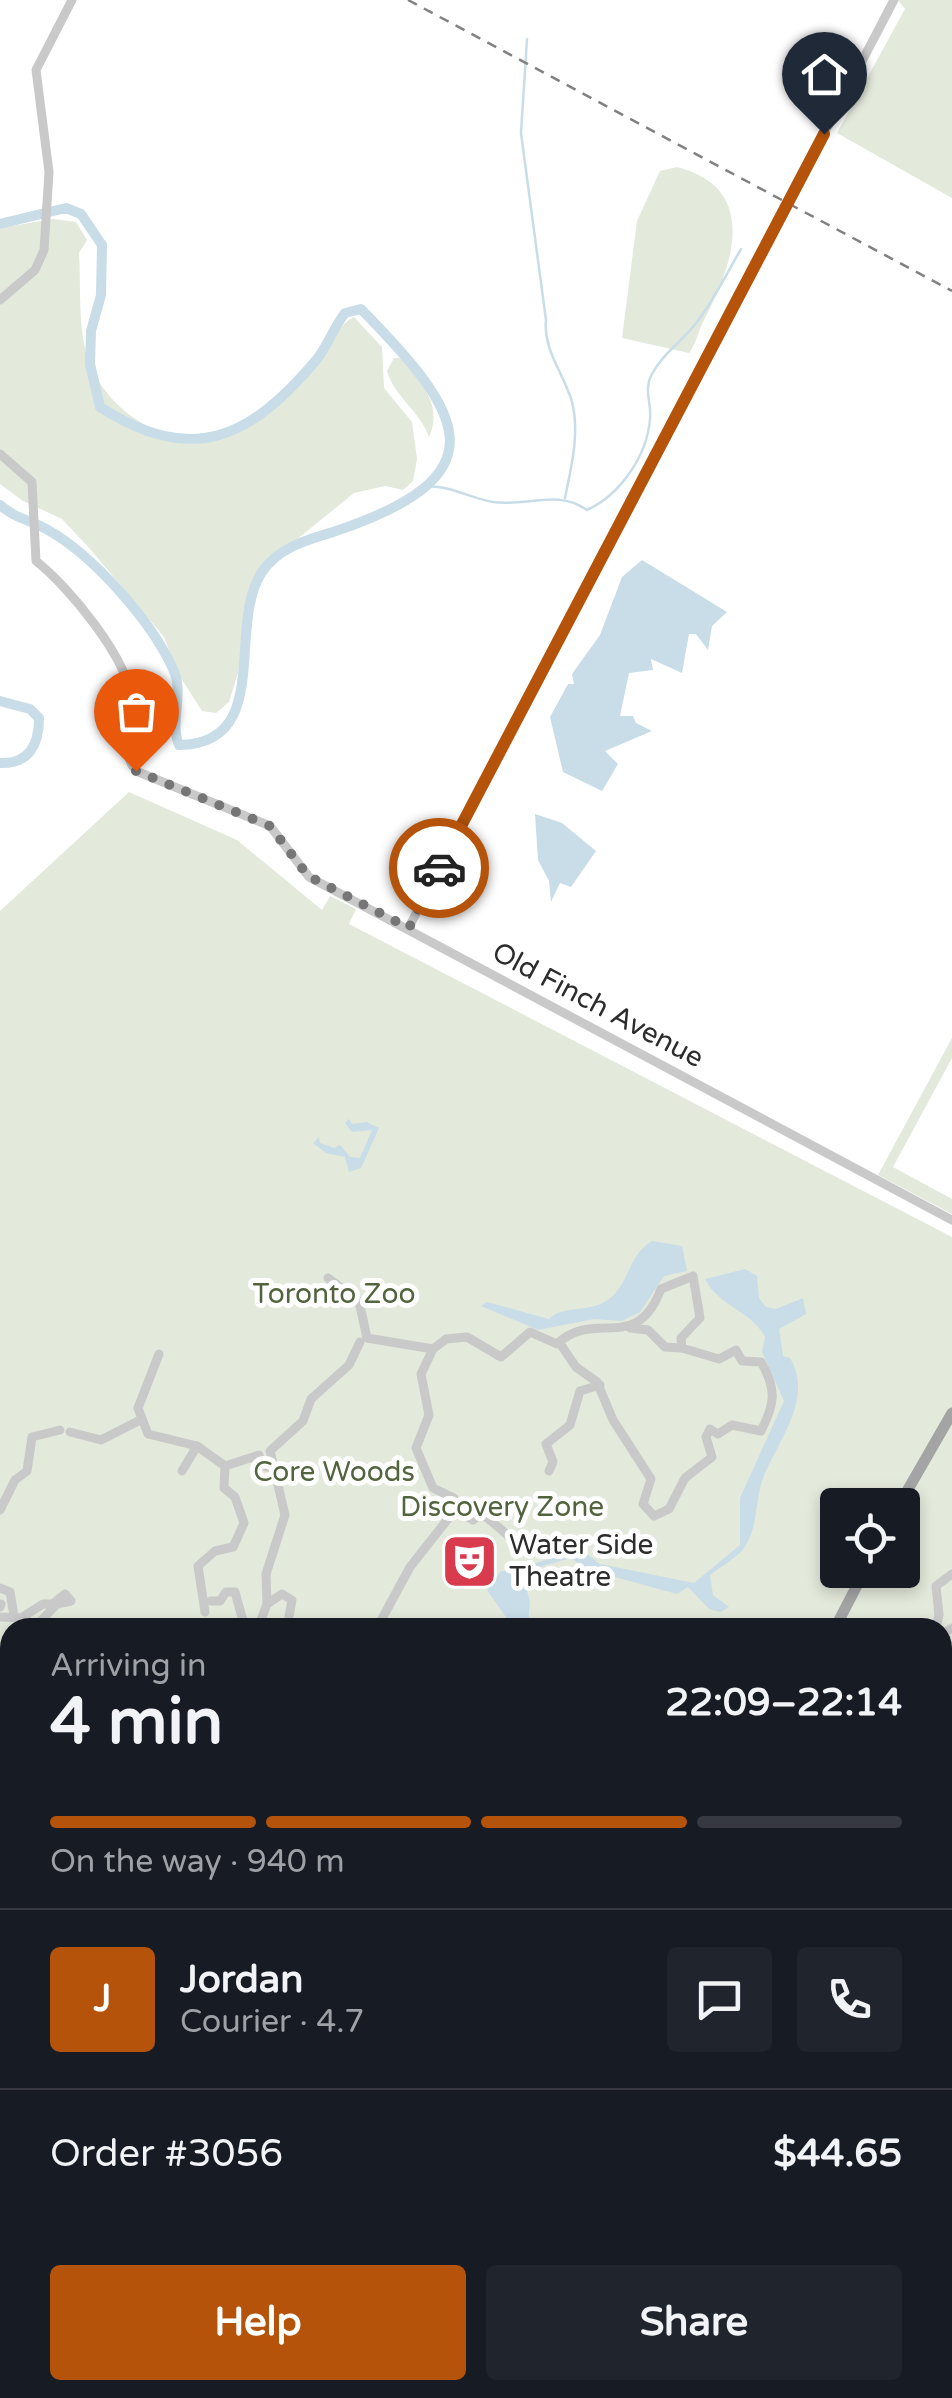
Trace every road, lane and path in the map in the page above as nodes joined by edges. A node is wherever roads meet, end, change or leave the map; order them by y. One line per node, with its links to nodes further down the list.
1 (72, 0): 3 (street)
2 (894, 0): 5 (street)
3 (0, 300)
4 (0, 454): 5 (street, Old Finch Avenue)
5 (409, 928): 6 (street, Old Finch Avenue)
6 (952, 1220)
7 (328, 1278): 14 (street)
8 (646, 1316): 9 (street); 10 (street); 13 (street)
9 (630, 1328): 10 (street); 12 (street)
10 (648, 1330): 13 (street)
11 (360, 1342): 21 (street)
12 (559, 1342): 14 (street); 16 (street)
13 (682, 1348): 16 (street)
14 (434, 1350): 26 (street)
15 (159, 1354): 18 (street)
16 (600, 1385): 22 (street)
17 (952, 1413): 24 (main road)
18 (142, 1419): 19 (street); 25 (street)
19 (198, 1446): 20 (street); 23 (street)
20 (225, 1466): 21 (street); 33 (street)
21 (274, 1468): 32 (street)
22 (549, 1471)
23 (182, 1472)
24 (909, 1488)
25 (0, 1510)
26 (455, 1510): 27 (street); 41 (street)
27 (550, 1548)
28 (952, 1574): 43 (street)
29 (0, 1588): 34 (street)
30 (855, 1588): 42 (main road)
31 (211, 1601): 38 (street)
32 (267, 1604): 39 (street); 40 (street)
33 (205, 1612)
34 (19, 1616): 35 (street); 36 (street); 37 (street)
35 (0, 1617)
36 (22, 1618)
37 (43, 1618)
38 (242, 1618)
39 (262, 1618)
40 (289, 1618)
41 (381, 1618)
42 (839, 1618)
43 (939, 1618)

